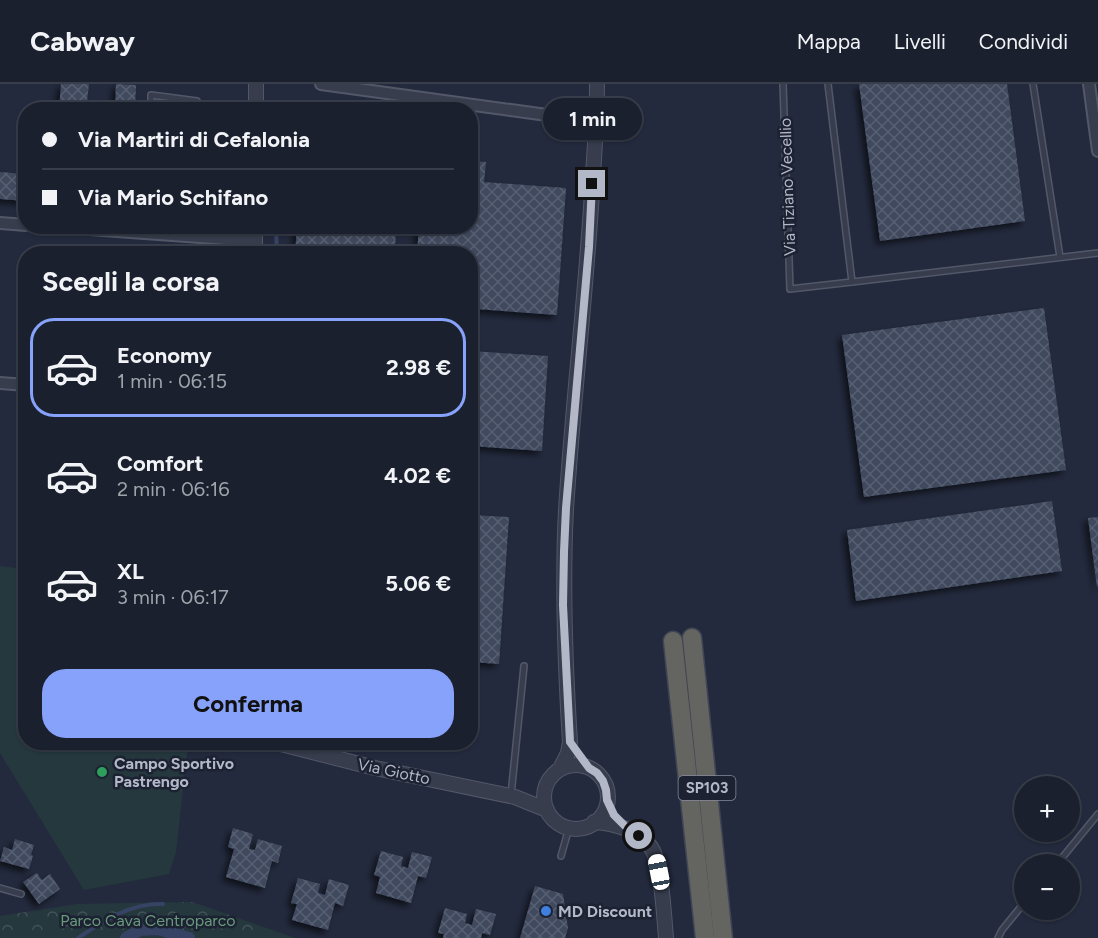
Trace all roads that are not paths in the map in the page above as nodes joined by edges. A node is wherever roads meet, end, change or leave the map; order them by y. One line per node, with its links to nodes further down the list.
1 (256, 84): 11 (street)
2 (321, 84): 8 (street)
3 (597, 84): 28 (street)
4 (783, 84): 22 (lane, Via Tiziano Vecellio)
5 (828, 84): 22 (lane)
6 (1034, 84): 21 (lane)
7 (1089, 84): 15 (street)
8 (344, 86): 12 (street)
9 (151, 102): 10 (lane)
10 (196, 102)
11 (256, 102)
12 (456, 102)
13 (478, 105): 14 (street)
14 (576, 119)
15 (1098, 151)
16 (0, 223): 17 (street)
17 (18, 224)
18 (172, 234): 19 (street)
19 (249, 246)
20 (1098, 253): 21 (lane)
21 (1060, 257): 22 (lane)
22 (852, 282)
23 (0, 384): 24 (street)
24 (18, 385)
25 (692, 638): 47 (highway, SP103)
26 (673, 641): 46 (highway, SP103)
27 (524, 666): 33 (lane)
28 (570, 742): 30 (street); 31 (street)
29 (304, 750): 33 (street, Via Giotto)
30 (589, 768): 31 (street); 34 (street)
31 (560, 770): 32 (street)
32 (546, 786): 33 (street, Via Giotto); 35 (street)
33 (513, 797): 35 (street, Via Giotto)
34 (607, 800): 37 (street); 39 (street)
35 (547, 810): 38 (street)
36 (1098, 814): 40 (lane)
37 (594, 822): 38 (street); 39 (street)
38 (569, 828): 41 (lane)
39 (630, 831): 45 (street)
40 (1065, 854)
41 (561, 856)
42 (0, 888): 43 (lane)
43 (21, 894)
44 (1014, 915): 48 (lane)
45 (666, 938)
46 (705, 938)
47 (723, 938)
48 (998, 938)

